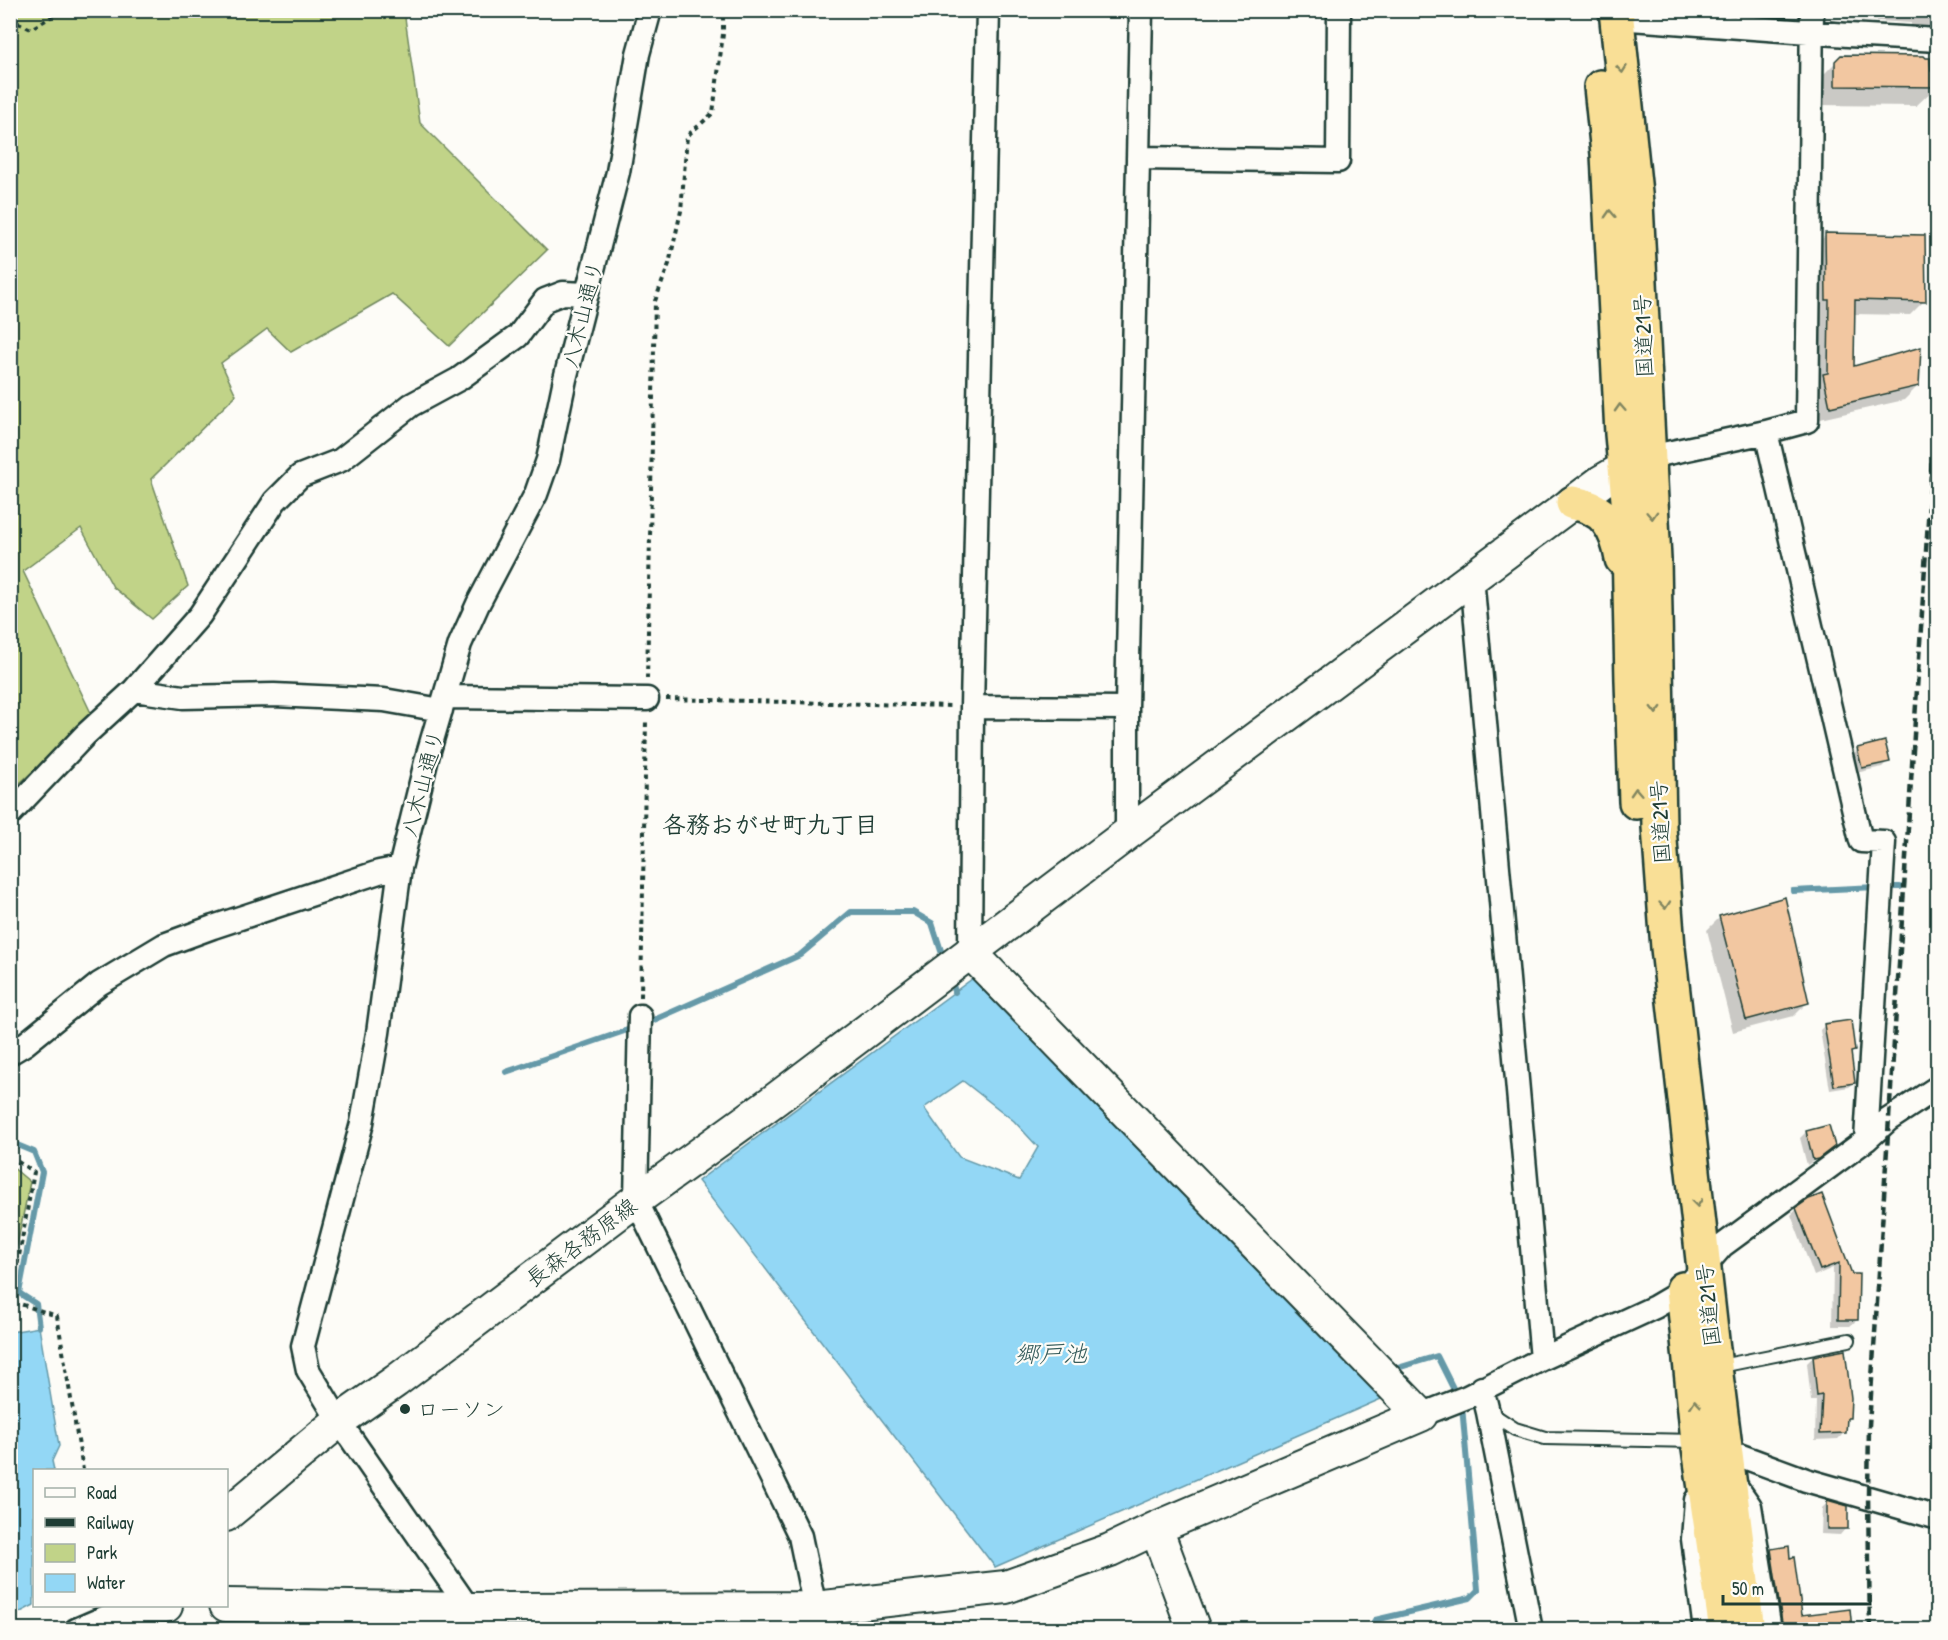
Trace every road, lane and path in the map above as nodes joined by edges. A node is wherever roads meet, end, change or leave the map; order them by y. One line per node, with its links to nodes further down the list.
1 (62, 10): 10 (path)
2 (144, 10): 3 (path)
3 (157, 10)
4 (650, 10): 14 (street, 八木山通り)
5 (723, 10): 21 (path)
6 (988, 10): 23 (street)
7 (1141, 10): 13 (street)
8 (1339, 10): 13 (street)
9 (1609, 13): 11 (street); 16 (highway, 国道21号)
10 (10, 19)
11 (1812, 21): 12 (street); 15 (street)
12 (1938, 39)
13 (1138, 158): 24 (street)
14 (587, 294): 20 (street); 22 (street, 八木山通り)
15 (1766, 432): 16 (street); 32 (street)
16 (1637, 462): 17 (street, 長森各務原線); 19 (highway, 国道21号); 35 (highway, 国道21号, one-way to 35)
17 (1573, 503): 18 (street, 長森各務原線); 19 (highway)
18 (1472, 577): 26 (street, 長森各務原線); 39 (street)
19 (1632, 604): 36 (highway, 国道21号, one-way to 19)
20 (134, 690): 22 (street); 25 (street)
21 (647, 699): 22 (street); 23 (path); 29 (path)
22 (443, 703): 27 (street, 八木山通り)
23 (972, 707): 24 (street); 28 (street)
24 (1127, 708): 26 (street)
25 (10, 814)
26 (1127, 834): 28 (street, 長森各務原線)
27 (400, 868): 30 (street); 44 (street, 八木山通り)
28 (955, 963): 34 (street, 長森各務原線); 42 (street)
29 (640, 1026): 34 (street)
30 (10, 1053)
31 (1938, 1087): 32 (street)
32 (1866, 1140): 35 (street)
33 (10, 1157): 37 (path)
34 (636, 1200): 44 (street, 長森各務原線); 54 (street)
35 (1704, 1265): 36 (street); 40 (highway, 国道21号)
36 (1684, 1290): 39 (street); 46 (highway, 国道21号, one-way to 36)
37 (11, 1301): 45 (path)
38 (1849, 1340): 40 (lane)
39 (1542, 1359): 41 (street)
40 (1714, 1367): 46 (highway, 国道21号)
41 (1474, 1393): 42 (street); 43 (street)
42 (1431, 1412): 49 (street)
43 (1488, 1412): 46 (lane); 57 (street)
44 (339, 1421): 47 (street, 長森各務原線); 53 (street, 八木山通り)
45 (83, 1469)
46 (1717, 1479): 48 (street); 58 (street); 59 (highway, 国道21号); 60 (highway, 国道21号); 61 (street)
47 (228, 1513)
48 (1936, 1522)
49 (1156, 1528): 54 (street); 56 (street)
50 (228, 1605): 53 (street)
51 (157, 1607): 52 (street)
52 (124, 1614): 55 (street)
53 (478, 1619): 54 (street)
54 (820, 1619)
55 (76, 1629)
56 (1194, 1629)
57 (1531, 1629)
58 (1705, 1629)
59 (1726, 1629)
60 (1748, 1629)
61 (1770, 1629)

